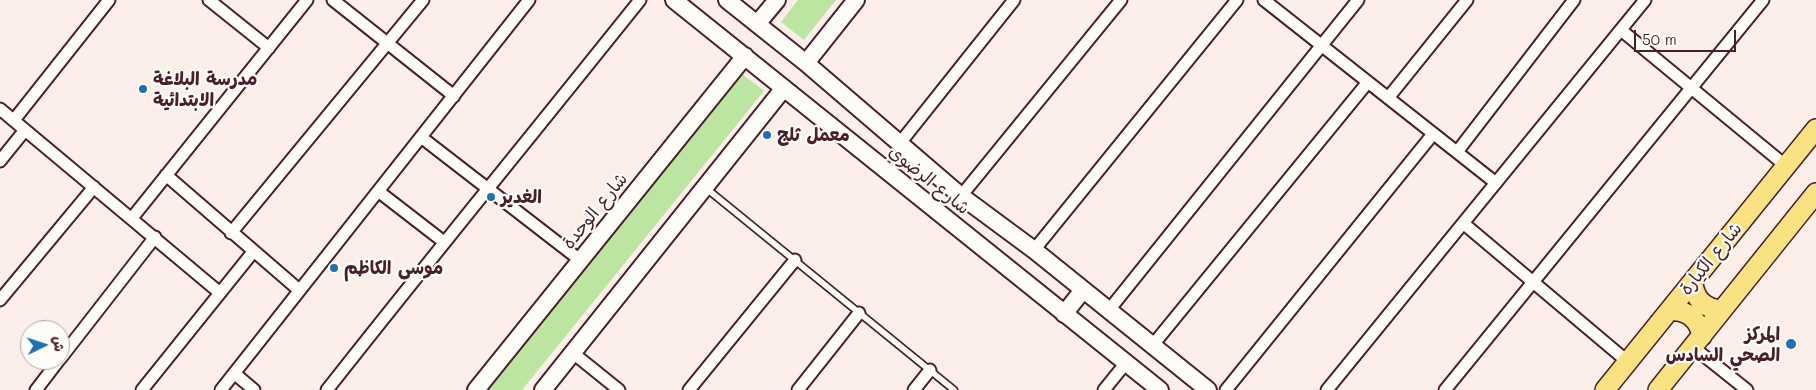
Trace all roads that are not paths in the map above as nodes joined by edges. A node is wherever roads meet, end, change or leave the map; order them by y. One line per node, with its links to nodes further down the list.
1 (109, 0): 35 (street)
2 (209, 0): 21 (street)
3 (307, 0): 26 (street)
4 (333, 0): 24 (street)
5 (423, 0): 24 (street)
6 (529, 0): 32 (street)
7 (640, 0): 49 (street)
8 (674, 0): 27 (street, شارع الرضوي)
9 (727, 0): 22 (street, شارع الرضوي)
10 (777, 0): 22 (street)
11 (856, 0): 28 (street)
12 (1014, 0): 40 (street)
13 (1120, 0): 51 (street)
14 (1237, 0): 57 (street)
15 (1264, 0): 25 (street)
16 (1358, 0): 25 (street)
17 (1467, 0): 33 (street)
18 (1574, 0): 41 (street)
19 (1646, 0): 23 (street)
20 (1763, 0): 31 (street)
21 (222, 4): 26 (street)
22 (757, 24): 28 (street, شارع الرضوي)
23 (1621, 30): 31 (street); 45 (street)
24 (387, 43): 32 (street); 54 (street)
25 (1322, 46): 29 (street); 67 (street)
26 (269, 48): 44 (street)
27 (745, 56): 30 (street, شارع الرضوي); 59 (street, شارع الوحدة)
28 (806, 62): 40 (street, شارع الرضوي)
29 (1368, 82): 33 (street); 74 (street)
30 (784, 88): 47 (street); 71 (street, شارع الرضوي)
31 (1692, 89): 43 (street); 61 (street)
32 (454, 96): 39 (street)
33 (1388, 98): 38 (street)
34 (0, 109): 35 (street)
35 (14, 120): 37 (street)
36 (1816, 129): 43 (main road, شارع الكيارة)
37 (26, 130): 42 (street); 46 (street)
38 (1434, 134): 41 (street); 96 (street)
39 (421, 138): 48 (street); 49 (street)
40 (900, 143): 51 (street, شارع الرضوي)
41 (1457, 152): 45 (street)
42 (0, 161)
43 (1786, 166): 62 (main road, شارع الكيارة)
44 (166, 175): 52 (street); 54 (street)
45 (1496, 183): 53 (street)
46 (94, 187): 52 (street); 66 (street)
47 (705, 187): 60 (lane); 75 (street)
48 (378, 190): 56 (street); 63 (street)
49 (488, 190): 56 (street); 59 (street)
50 (1816, 193): 68 (main road)
51 (961, 196): 57 (street, شارع الرضوي)
52 (132, 218): 55 (street)
53 (1463, 223): 61 (street); 97 (street)
54 (231, 233): 58 (street)
55 (155, 237): 65 (street); 73 (street)
56 (444, 242): 85 (street)
57 (1034, 250): 64 (street, شارع الرضوي)
58 (253, 252): 63 (street); 65 (street)
59 (580, 260): 86 (street, شارع الوحدة)
60 (795, 260): 70 (lane); 89 (street)
61 (1533, 282): 76 (street); 98 (street)
62 (1693, 282): 68 (main road); 69 (main road, شارع الكيارة)
63 (299, 290): 80 (street)
64 (1083, 290): 67 (street, شارع الرضوي); 71 (street)
65 (220, 293): 82 (street)
66 (0, 300)
67 (1109, 310): 74 (street, شارع الرضوي)
68 (1722, 310): 72 (main road)
69 (1670, 311): 72 (main road); 76 (main road, شارع الكيارة)
70 (860, 313): 79 (lane); 90 (street)
71 (1064, 314): 77 (street, شارع الرضوي)
72 (1698, 342): 100 (main road); 101 (street)
73 (70, 346)
74 (1152, 346): 95 (street, شارع الرضوي)
75 (573, 353): 87 (street); 88 (street)
76 (1628, 362): 99 (main road, شارع الكيارة)
77 (1125, 364): 93 (street); 94 (street, شارع الرضوي)
78 (51, 370): 81 (street)
79 (930, 370): 91 (street); 92 (lane)
80 (234, 373): 83 (street); 84 (street)
81 (36, 390)
82 (142, 390)
83 (221, 390)
84 (254, 390)
85 (328, 390)
86 (476, 390)
87 (544, 390)
88 (620, 390)
89 (689, 390)
90 (798, 390)
91 (914, 390)
92 (954, 390)
93 (1104, 390)
94 (1160, 390)
95 (1208, 390)
96 (1226, 390)
97 (1326, 390)
98 (1445, 390)
99 (1606, 390)
100 (1658, 390)
101 (1747, 390)

